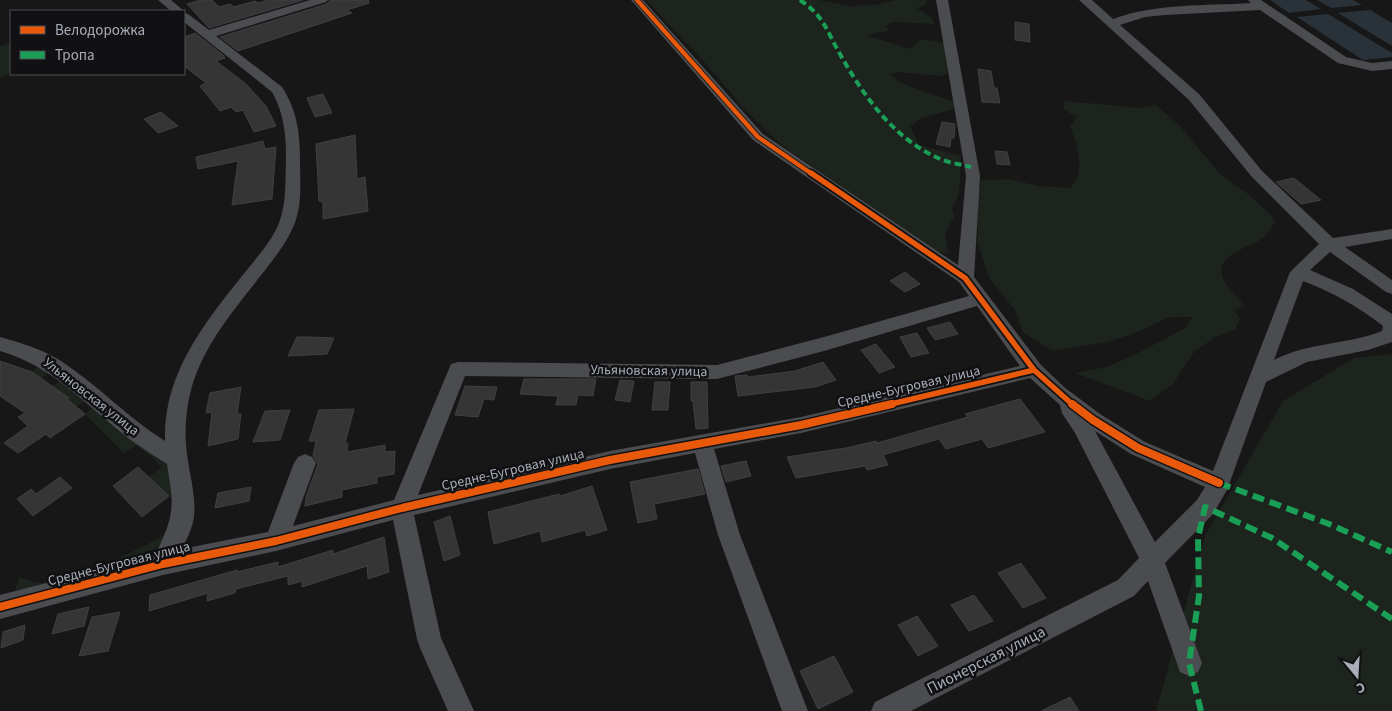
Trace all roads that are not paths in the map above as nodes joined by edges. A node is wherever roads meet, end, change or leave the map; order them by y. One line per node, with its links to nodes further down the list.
1 (164, 0): 7 (street)
2 (322, 0): 10 (street)
3 (637, 0): 15 (street)
4 (942, 0): 15 (street)
5 (1085, 0): 9 (street)
6 (1258, 3): 9 (street); 11 (street)
7 (177, 10)
8 (185, 17): 10 (street)
9 (1111, 24): 13 (street)
10 (206, 35): 24 (street)
11 (1392, 65)
12 (1392, 234): 13 (street)
13 (1329, 244): 14 (street); 16 (street)
14 (1298, 272): 18 (street); 21 (street)
15 (965, 278): 17 (street)
16 (1392, 288)
17 (980, 299): 20 (street); 27 (street, Ульяновская улица)
18 (1392, 324): 21 (street)
19 (0, 344): 24 (street, Ульяновская улица)
20 (1034, 370): 22 (street); 23 (street, Средне-Бугровая улица)
21 (1258, 378): 26 (street)
22 (1058, 392): 26 (street); 29 (street)
23 (702, 443): 27 (street, Средне-Бугровая улица); 34 (street)
24 (177, 459): 30 (street)
25 (305, 463): 28 (street)
26 (1219, 483): 29 (street, Пионерская улица)
27 (402, 508): 28 (street, Средне-Бугровая улица); 33 (street)
28 (276, 541): 30 (street, Средне-Бугровая улица)
29 (1154, 561): 32 (street); 35 (street, Пионерская улица)
30 (163, 564): 31 (street, Средне-Бугровая улица)
31 (0, 607)
32 (1188, 663)
33 (461, 711)
34 (795, 711)
35 (884, 711)

